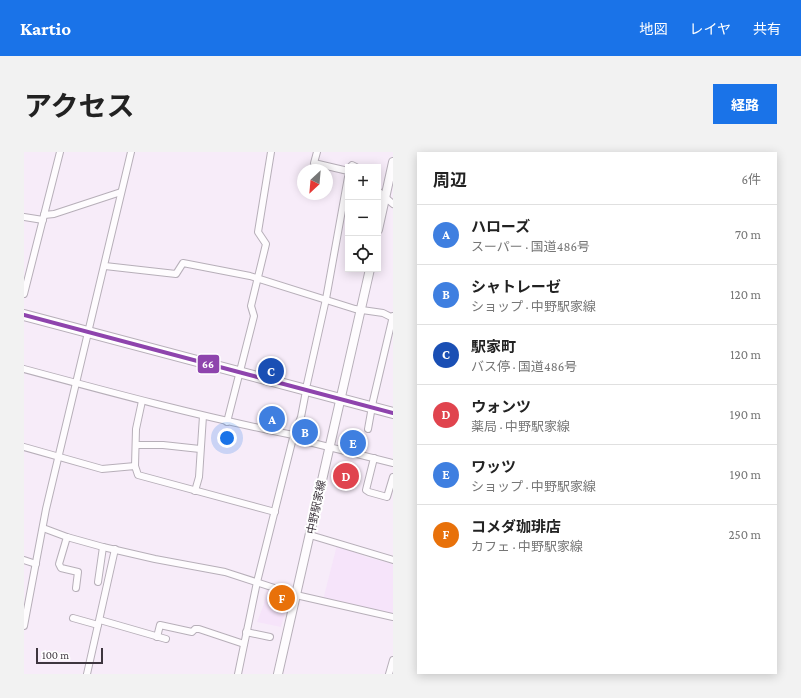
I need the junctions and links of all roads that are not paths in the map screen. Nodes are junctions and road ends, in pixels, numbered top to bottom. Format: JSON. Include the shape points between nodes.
{"nodes":[{"id":1,"x":60,"y":152,"type":"edge"},
{"id":2,"x":131,"y":152,"type":"edge"},
{"id":3,"x":271,"y":152,"type":"edge"},
{"id":4,"x":317,"y":152,"type":"edge"},
{"id":5,"x":393,"y":162,"type":"edge"},
{"id":6,"x":345,"y":170,"type":"edge"},
{"id":7,"x":121,"y":192,"type":"junction"},
{"id":8,"x":345,"y":194,"type":"edge"},
{"id":9,"x":381,"y":194,"type":"edge"},
{"id":10,"x":385,"y":198,"type":"junction"},
{"id":11,"x":393,"y":204,"type":"edge"},
{"id":12,"x":381,"y":216,"type":"edge"},
{"id":13,"x":24,"y":217,"type":"edge"},
{"id":14,"x":44,"y":218,"type":"junction"},
{"id":15,"x":105,"y":266,"type":"junction"},
{"id":16,"x":369,"y":272,"type":"edge"},
{"id":17,"x":259,"y":279,"type":"junction"},
{"id":18,"x":24,"y":294,"type":"edge"},
{"id":19,"x":326,"y":299,"type":"junction"},
{"id":20,"x":24,"y":309,"type":"edge"},
{"id":21,"x":361,"y":310,"type":"junction"},
{"id":22,"x":24,"y":315,"type":"edge"},
{"id":23,"x":393,"y":317,"type":"edge"},
{"id":24,"x":88,"y":329,"type":"junction"},
{"id":25,"x":24,"y":369,"type":"edge"},
{"id":26,"x":240,"y":369,"type":"junction"},
{"id":27,"x":76,"y":383,"type":"junction"},
{"id":28,"x":306,"y":387,"type":"junction"},
{"id":29,"x":340,"y":396,"type":"junction"},
{"id":30,"x":142,"y":401,"type":"junction"},
{"id":31,"x":372,"y":404,"type":"junction"},
{"id":32,"x":393,"y":407,"type":"edge"},
{"id":33,"x":393,"y":413,"type":"edge"},
{"id":34,"x":203,"y":416,"type":"junction"},
{"id":35,"x":227,"y":422,"type":"junction"},
{"id":36,"x":368,"y":429,"type":"dead end"},
{"id":37,"x":293,"y":438,"type":"junction"},
{"id":38,"x":136,"y":445,"type":"junction"},
{"id":39,"x":329,"y":446,"type":"junction"},
{"id":40,"x":24,"y":447,"type":"edge"},
{"id":41,"x":200,"y":449,"type":"junction"},
{"id":42,"x":59,"y":457,"type":"junction"},
{"id":43,"x":374,"y":458,"type":"junction"},
{"id":44,"x":393,"y":463,"type":"edge"},
{"id":45,"x":135,"y":466,"type":"junction"},
{"id":46,"x":393,"y":477,"type":"edge"},
{"id":47,"x":195,"y":491,"type":"junction"},
{"id":48,"x":275,"y":512,"type":"junction"},
{"id":49,"x":43,"y":528,"type":"junction"},
{"id":50,"x":310,"y":535,"type":"junction"},
{"id":51,"x":67,"y":537,"type":"junction"},
{"id":52,"x":103,"y":547,"type":"junction"},
{"id":53,"x":115,"y":549,"type":"junction"},
{"id":54,"x":24,"y":560,"type":"edge"},
{"id":55,"x":393,"y":560,"type":"edge"},
{"id":56,"x":36,"y":564,"type":"junction"},
{"id":57,"x":98,"y":582,"type":"dead end"},
{"id":58,"x":257,"y":582,"type":"junction"},
{"id":59,"x":76,"y":588,"type":"dead end"},
{"id":60,"x":296,"y":595,"type":"junction"},
{"id":61,"x":26,"y":600,"type":"edge"},
{"id":62,"x":393,"y":617,"type":"edge"},
{"id":63,"x":73,"y":618,"type":"dead end"},
{"id":64,"x":99,"y":622,"type":"junction"},
{"id":65,"x":24,"y":626,"type":"edge"},
{"id":66,"x":246,"y":632,"type":"junction"},
{"id":67,"x":157,"y":637,"type":"junction"},
{"id":68,"x":270,"y":637,"type":"dead end"},
{"id":69,"x":166,"y":639,"type":"dead end"},
{"id":70,"x":244,"y":644,"type":"junction"},
{"id":71,"x":393,"y":660,"type":"edge"},
{"id":72,"x":87,"y":674,"type":"edge"},
{"id":73,"x":238,"y":674,"type":"edge"},
{"id":74,"x":278,"y":674,"type":"edge"},
{"id":75,"x":389,"y":674,"type":"edge"}],
"edges":[{"from":1,"to":14,"type":"street"},
{"from":2,"to":7,"type":"street"},
{"from":3,"to":17,"type":"street","via":[[258,232],[266,244]]},
{"from":4,"to":6,"type":"street","via":[[314,163]]},
{"from":5,"to":10,"type":"main road"},
{"from":7,"to":14,"type":"street"},
{"from":7,"to":15,"type":"street"},
{"from":8,"to":19,"type":"street"},
{"from":9,"to":10,"type":"street"},
{"from":10,"to":11,"type":"street"},
{"from":10,"to":12,"type":"main road"},
{"from":13,"to":14,"type":"street"},
{"from":14,"to":18,"type":"street"},
{"from":15,"to":17,"type":"street","via":[[176,274],[183,263]]},
{"from":15,"to":24,"type":"street"},
{"from":16,"to":21,"type":"main road","name":"中野駅家線"},
{"from":17,"to":19,"type":"street"},
{"from":17,"to":26,"type":"street","via":[[251,306],[254,316]]},
{"from":19,"to":21,"type":"street"},
{"from":19,"to":28,"type":"street"},
{"from":20,"to":24,"type":"highway"},
{"from":21,"to":23,"type":"street"},
{"from":21,"to":29,"type":"main road","name":"中野駅家線"},
{"from":22,"to":24,"type":"highway"},
{"from":23,"to":31,"type":"street"},
{"from":24,"to":26,"type":"highway"},
{"from":24,"to":27,"type":"street"},
{"from":25,"to":27,"type":"street"},
{"from":26,"to":28,"type":"highway"},
{"from":26,"to":35,"type":"street"},
{"from":27,"to":30,"type":"street"},
{"from":27,"to":42,"type":"street"},
{"from":28,"to":29,"type":"highway"},
{"from":28,"to":37,"type":"street","via":[[301,417]]},
{"from":29,"to":31,"type":"highway"},
{"from":29,"to":39,"type":"main road","name":"中野駅家線"},
{"from":30,"to":34,"type":"street"},
{"from":30,"to":38,"type":"street","via":[[136,429]]},
{"from":31,"to":32,"type":"highway"},
{"from":31,"to":33,"type":"highway"},
{"from":31,"to":36,"type":"street"},
{"from":34,"to":35,"type":"street"},
{"from":34,"to":41,"type":"street"},
{"from":35,"to":37,"type":"street","via":[[293,435]]},
{"from":37,"to":39,"type":"street"},
{"from":37,"to":48,"type":"street"},
{"from":38,"to":41,"type":"street"},
{"from":38,"to":45,"type":"street"},
{"from":39,"to":43,"type":"street"},
{"from":39,"to":50,"type":"main road","name":"中野駅家線"},
{"from":40,"to":42,"type":"street"},
{"from":41,"to":47,"type":"street","via":[[199,477]]},
{"from":42,"to":45,"type":"street","via":[[102,469]]},
{"from":42,"to":49,"type":"street"},
{"from":43,"to":44,"type":"street"},
{"from":43,"to":46,"type":"street","via":[[366,490],[387,497]]},
{"from":45,"to":47,"type":"street","via":[[138,475]]},
{"from":47,"to":48,"type":"street"},
{"from":48,"to":58,"type":"street"},
{"from":49,"to":51,"type":"street"},
{"from":49,"to":56,"type":"street"},
{"from":50,"to":55,"type":"street"},
{"from":50,"to":60,"type":"main road","name":"中野駅家線"},
{"from":51,"to":52,"type":"street"},
{"from":51,"to":59,"type":"street","via":[[59,564],[61,568],[78,572]]},
{"from":52,"to":53,"type":"street"},
{"from":52,"to":57,"type":"street"},
{"from":53,"to":58,"type":"street","via":[[225,572]]},
{"from":53,"to":64,"type":"street"},
{"from":54,"to":56,"type":"street"},
{"from":56,"to":61,"type":"street"},
{"from":58,"to":60,"type":"street"},
{"from":58,"to":66,"type":"street"},
{"from":60,"to":62,"type":"street"},
{"from":60,"to":74,"type":"main road","name":"中野駅家線"},
{"from":61,"to":65,"type":"street"},
{"from":63,"to":64,"type":"street"},
{"from":64,"to":67,"type":"street"},
{"from":64,"to":72,"type":"street"},
{"from":66,"to":68,"type":"street"},
{"from":66,"to":70,"type":"street"},
{"from":67,"to":69,"type":"street"},
{"from":67,"to":70,"type":"street","via":[[160,625],[192,632],[199,629]]},
{"from":70,"to":73,"type":"street"},
{"from":71,"to":75,"type":"street"}]}
